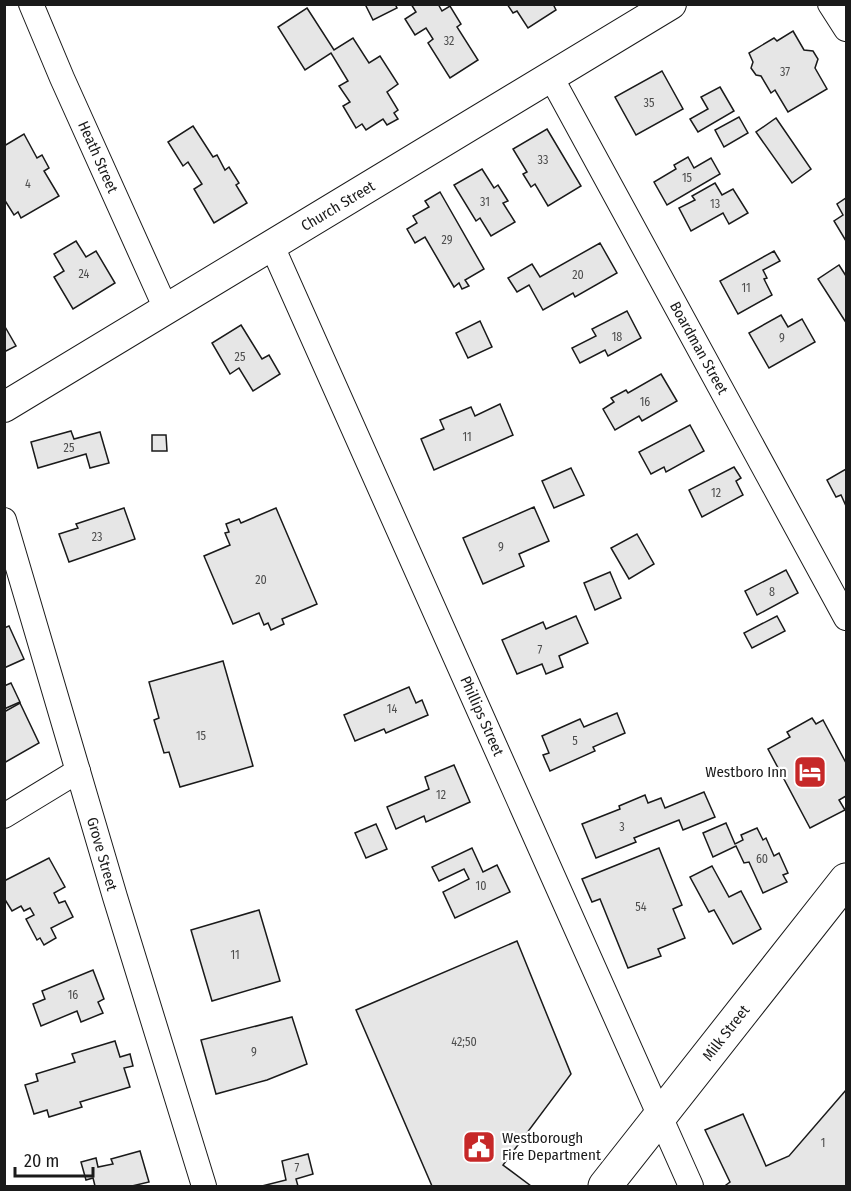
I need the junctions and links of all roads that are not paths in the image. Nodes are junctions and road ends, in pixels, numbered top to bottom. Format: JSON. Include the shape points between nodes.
{"nodes":[{"id":1,"x":31,"y":4,"type":"edge"},
{"id":2,"x":671,"y":4,"type":"edge"},
{"id":3,"x":830,"y":4,"type":"edge"},
{"id":4,"x":846,"y":29,"type":"edge"},
{"id":5,"x":551,"y":77,"type":"junction"},
{"id":6,"x":272,"y":246,"type":"junction"},
{"id":7,"x":166,"y":309,"type":"junction"},
{"id":8,"x":4,"y":407,"type":"edge"},
{"id":9,"x":4,"y":520,"type":"edge"},
{"id":10,"x":846,"y":618,"type":"edge"},
{"id":11,"x":78,"y":771,"type":"junction"},
{"id":12,"x":4,"y":816,"type":"edge"},
{"id":13,"x":846,"y":880,"type":"edge"},
{"id":14,"x":661,"y":1116,"type":"junction"},
{"id":15,"x":204,"y":1186,"type":"edge"},
{"id":16,"x":605,"y":1186,"type":"edge"},
{"id":17,"x":691,"y":1186,"type":"edge"}],
"edges":[{"from":1,"to":7,"type":"street","name":"Heath Street"},
{"from":2,"to":5,"type":"street","name":"Church Street"},
{"from":3,"to":4,"type":"street"},
{"from":5,"to":6,"type":"street","name":"Church Street"},
{"from":5,"to":10,"type":"street","name":"Boardman Street"},
{"from":6,"to":7,"type":"street","name":"Church Street"},
{"from":6,"to":14,"type":"street","name":"Phillips Street"},
{"from":7,"to":8,"type":"street","name":"Church Street"},
{"from":9,"to":11,"type":"street","name":"Grove Street"},
{"from":11,"to":12,"type":"street"},
{"from":11,"to":15,"type":"street","name":"Grove Street"},
{"from":13,"to":14,"type":"main road","name":"Milk Street"},
{"from":14,"to":16,"type":"main road","name":"Milk Street"},
{"from":14,"to":17,"type":"street","name":"Phillips Street"}]}
